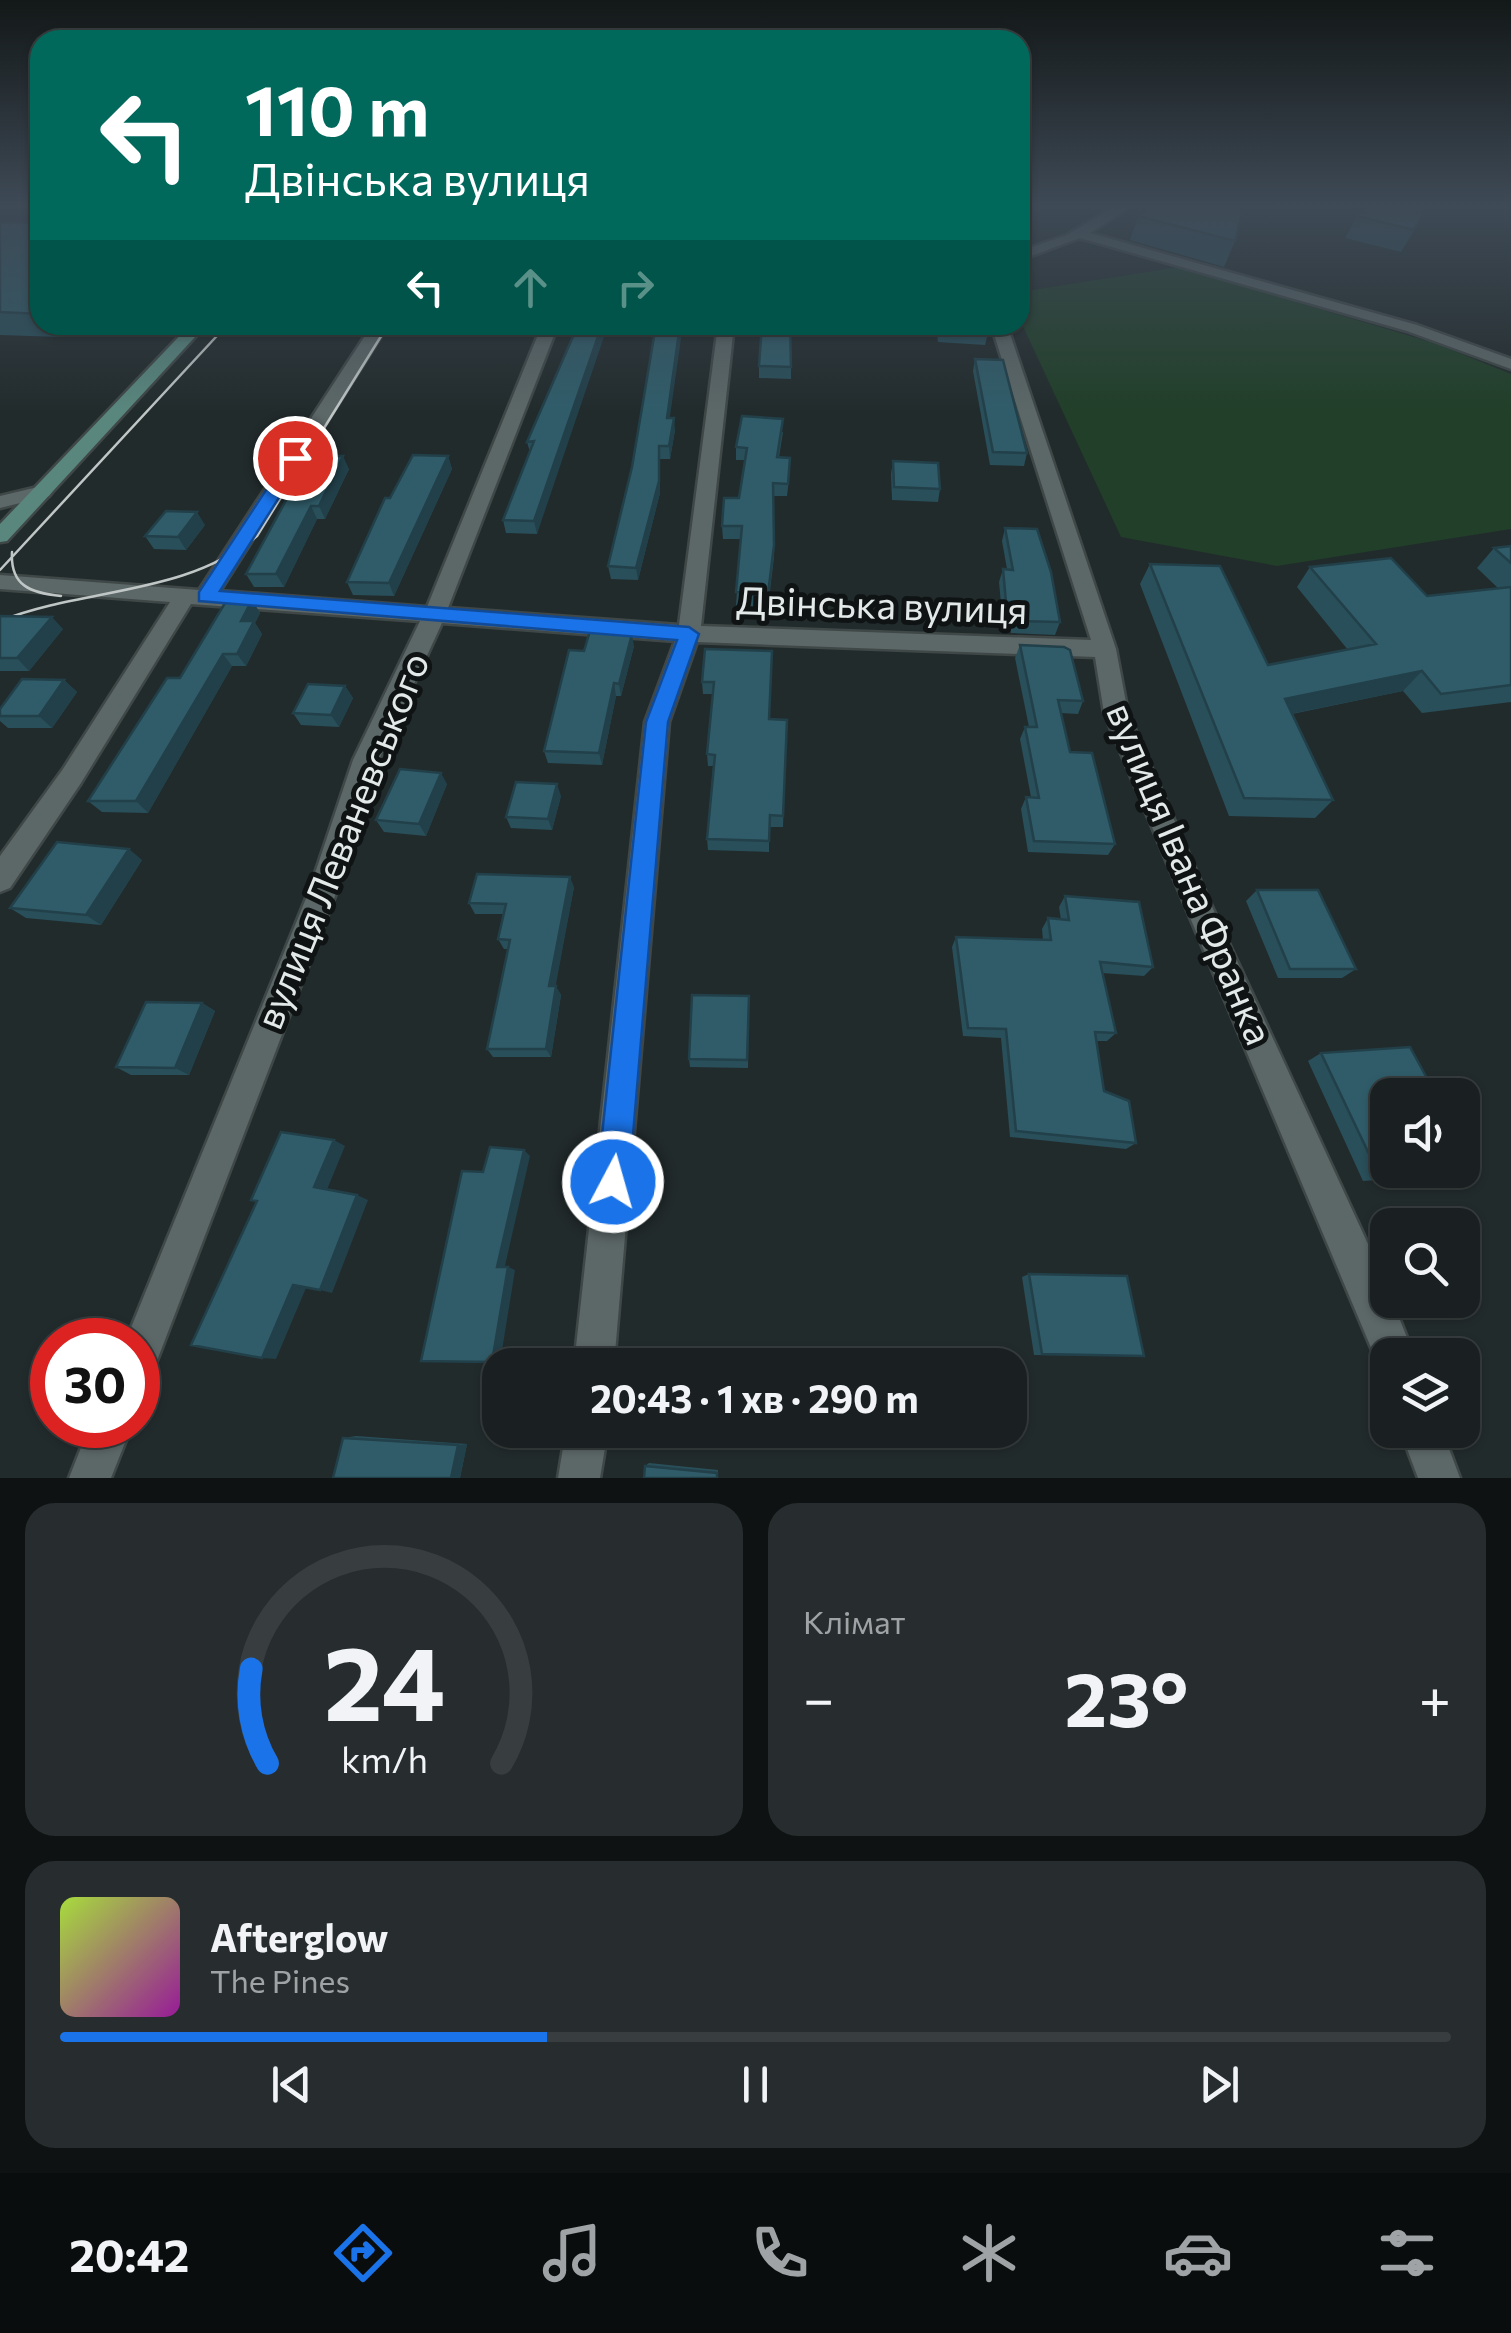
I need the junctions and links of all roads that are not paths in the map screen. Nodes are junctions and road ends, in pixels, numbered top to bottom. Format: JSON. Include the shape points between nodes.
{"nodes":[{"id":1,"x":1221,"y":274,"type":"edge"},
{"id":2,"x":189,"y":335,"type":"edge"},
{"id":3,"x":373,"y":335,"type":"edge"},
{"id":4,"x":546,"y":335,"type":"edge"},
{"id":5,"x":725,"y":335,"type":"edge"},
{"id":6,"x":1002,"y":335,"type":"edge"},
{"id":7,"x":1511,"y":364,"type":"edge"},
{"id":8,"x":42,"y":492,"type":"junction"},
{"id":9,"x":0,"y":502,"type":"edge"},
{"id":10,"x":0,"y":536,"type":"edge"},
{"id":11,"x":0,"y":582,"type":"edge"},
{"id":12,"x":195,"y":597,"type":"junction"},
{"id":13,"x":436,"y":612,"type":"junction"},
{"id":14,"x":689,"y":634,"type":"junction"},
{"id":15,"x":1105,"y":648,"type":"junction"},
{"id":16,"x":0,"y":880,"type":"edge"},
{"id":17,"x":154,"y":1318,"type":"edge"},
{"id":18,"x":1388,"y":1338,"type":"edge"},
{"id":19,"x":596,"y":1348,"type":"edge"},
{"id":20,"x":102,"y":1448,"type":"edge"},
{"id":21,"x":584,"y":1448,"type":"edge"},
{"id":22,"x":1428,"y":1448,"type":"edge"},
{"id":23,"x":90,"y":1478,"type":"edge"},
{"id":24,"x":579,"y":1478,"type":"edge"},
{"id":25,"x":1439,"y":1478,"type":"edge"}],
"edges":[{"from":1,"to":7,"type":"street","via":[[1412,328]]},
{"from":2,"to":8,"type":"main road"},
{"from":3,"to":12,"type":"street"},
{"from":4,"to":13,"type":"street","name":"вулиця Леваневського"},
{"from":5,"to":14,"type":"street"},
{"from":6,"to":15,"type":"street","name":"вулиця Івана Франка"},
{"from":8,"to":9,"type":"street"},
{"from":8,"to":10,"type":"main road"},
{"from":11,"to":12,"type":"street","name":"Двінська вулиця"},
{"from":12,"to":13,"type":"street","name":"Двінська вулиця"},
{"from":12,"to":16,"type":"street"},
{"from":13,"to":14,"type":"street","name":"Двінська вулиця"},
{"from":13,"to":17,"type":"street","name":"вулиця Леваневського","via":[[366,760],[323,892]]},
{"from":14,"to":15,"type":"street","name":"Двінська вулиця"},
{"from":14,"to":19,"type":"street","via":[[657,722]]},
{"from":15,"to":18,"type":"street","name":"вулиця Івана Франка","via":[[1116,713]]},
{"from":20,"to":23,"type":"street"},
{"from":21,"to":24,"type":"street"},
{"from":22,"to":25,"type":"street"}]}
